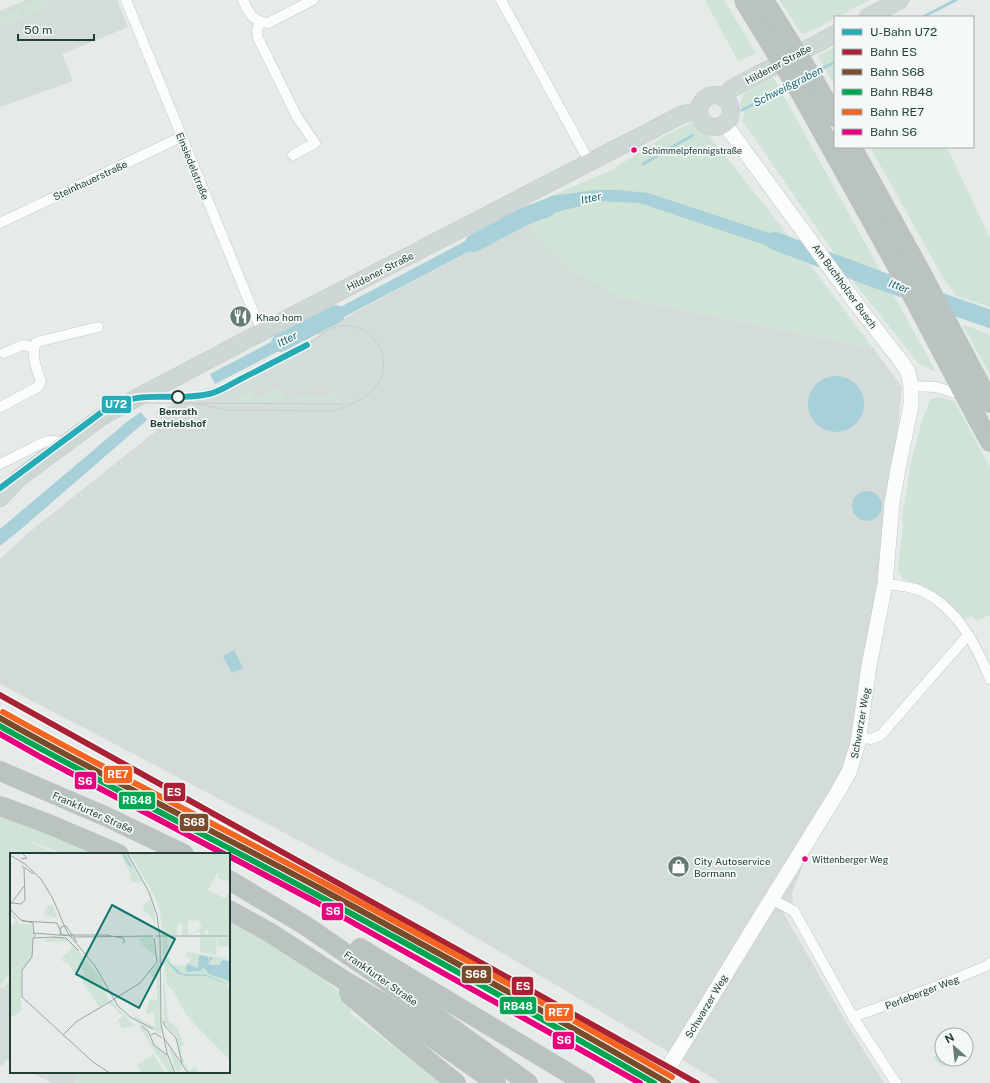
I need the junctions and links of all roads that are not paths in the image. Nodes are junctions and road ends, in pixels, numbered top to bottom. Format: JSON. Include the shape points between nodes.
{"nodes":[{"id":1,"x":126,"y":0,"type":"edge"},
{"id":2,"x":243,"y":0,"type":"edge"},
{"id":3,"x":313,"y":0,"type":"edge"},
{"id":4,"x":501,"y":0,"type":"edge"},
{"id":5,"x":743,"y":0,"type":"edge"},
{"id":6,"x":764,"y":0,"type":"edge"},
{"id":7,"x":900,"y":0,"type":"edge"},
{"id":8,"x":870,"y":16,"type":"edge"},
{"id":9,"x":260,"y":22,"type":"junction"},
{"id":10,"x":834,"y":35,"type":"edge"},
{"id":11,"x":808,"y":87,"type":"junction"},
{"id":12,"x":723,"y":98,"type":"junction"},
{"id":13,"x":699,"y":112,"type":"junction"},
{"id":14,"x":834,"y":116,"type":"edge"},
{"id":15,"x":724,"y":123,"type":"junction"},
{"id":16,"x":181,"y":137,"type":"junction"},
{"id":17,"x":834,"y":140,"type":"edge"},
{"id":18,"x":838,"y":148,"type":"edge"},
{"id":19,"x":853,"y":148,"type":"edge"},
{"id":20,"x":293,"y":155,"type":"dead end"},
{"id":21,"x":590,"y":163,"type":"junction"},
{"id":22,"x":0,"y":223,"type":"edge"},
{"id":23,"x":98,"y":327,"type":"dead end"},
{"id":24,"x":263,"y":331,"type":"junction"},
{"id":25,"x":34,"y":347,"type":"junction"},
{"id":26,"x":4,"y":353,"type":"dead end"},
{"id":27,"x":911,"y":386,"type":"junction"},
{"id":28,"x":990,"y":404,"type":"edge"},
{"id":29,"x":0,"y":407,"type":"edge"},
{"id":30,"x":67,"y":442,"type":"junction"},
{"id":31,"x":990,"y":442,"type":"edge"},
{"id":32,"x":0,"y":464,"type":"edge"},
{"id":33,"x":19,"y":478,"type":"junction"},
{"id":34,"x":0,"y":485,"type":"edge"},
{"id":35,"x":0,"y":498,"type":"edge"},
{"id":36,"x":885,"y":584,"type":"junction"},
{"id":37,"x":968,"y":635,"type":"junction"},
{"id":38,"x":990,"y":679,"type":"edge"},
{"id":39,"x":859,"y":737,"type":"junction"},
{"id":40,"x":0,"y":771,"type":"edge"},
{"id":41,"x":0,"y":806,"type":"edge"},
{"id":42,"x":117,"y":853,"type":"edge"},
{"id":43,"x":182,"y":853,"type":"edge"},
{"id":44,"x":230,"y":881,"type":"edge"},
{"id":45,"x":771,"y":898,"type":"junction"},
{"id":46,"x":230,"y":911,"type":"edge"},
{"id":47,"x":306,"y":926,"type":"junction"},
{"id":48,"x":990,"y":963,"type":"edge"},
{"id":49,"x":345,"y":981,"type":"junction"},
{"id":50,"x":853,"y":1018,"type":"junction"},
{"id":51,"x":456,"y":1083,"type":"edge"},
{"id":52,"x":496,"y":1083,"type":"edge"},
{"id":53,"x":528,"y":1083,"type":"edge"},
{"id":54,"x":585,"y":1083,"type":"edge"},
{"id":55,"x":659,"y":1083,"type":"edge"},
{"id":56,"x":896,"y":1083,"type":"edge"}],
"edges":[{"from":1,"to":16,"type":"street","name":"Einsiedelstraße"},
{"from":2,"to":9,"type":"street","via":[[248,12]]},
{"from":3,"to":9,"type":"street","via":[[268,23]]},
{"from":4,"to":21,"type":"street"},
{"from":5,"to":11,"type":"highway","bridge":true},
{"from":6,"to":11,"type":"highway","bridge":true},
{"from":7,"to":8,"type":"main road"},
{"from":9,"to":20,"type":"street","via":[[258,38],[297,117],[315,143]]},
{"from":10,"to":12,"type":"main road","name":"Hildener Straße","via":[[731,89]]},
{"from":11,"to":14,"type":"highway"},
{"from":11,"to":17,"type":"highway","bridge":true},
{"from":12,"to":13,"type":"main road","via":[[713,95],[704,99]]},
{"from":12,"to":15,"type":"main road","via":[[730,108],[729,117]]},
{"from":13,"to":15,"type":"main road","via":[[706,124],[715,126]]},
{"from":13,"to":21,"type":"main road","name":"Hildener Straße","via":[[682,114]]},
{"from":15,"to":27,"type":"main road","name":"Am Buchholzer Busch","via":[[858,306],[901,360],[908,372]]},
{"from":16,"to":22,"type":"street","name":"Steinhauerstraße"},
{"from":16,"to":24,"type":"street","name":"Einsiedelstraße","via":[[254,316]]},
{"from":18,"to":31,"type":"highway","bridge":true,"via":[[894,261]]},
{"from":19,"to":28,"type":"highway"},
{"from":21,"to":24,"type":"main road","name":"Hildener Straße"},
{"from":23,"to":25,"type":"street","via":[[41,341]]},
{"from":24,"to":30,"type":"main road","name":"Hildener Straße","via":[[112,410]]},
{"from":25,"to":26,"type":"street","via":[[23,345]]},
{"from":25,"to":29,"type":"street","via":[[33,354],[41,381],[38,387]]},
{"from":27,"to":28,"type":"street","via":[[936,387]]},
{"from":27,"to":36,"type":"main road","name":"Schwarzer Weg","via":[[911,405],[892,503]]},
{"from":30,"to":32,"type":"street","via":[[48,441]]},
{"from":30,"to":33,"type":"main road","name":"Hildener Straße"},
{"from":33,"to":34,"type":"main road","name":"Hildener Straße"},
{"from":33,"to":35,"type":"main road","name":"Hildener Straße"},
{"from":36,"to":37,"type":"street","via":[[921,591],[943,605]]},
{"from":36,"to":39,"type":"main road","name":"Schwarzer Weg"},
{"from":37,"to":38,"type":"street"},
{"from":37,"to":39,"type":"street","via":[[881,735],[871,738]]},
{"from":39,"to":45,"type":"main road","name":"Schwarzer Weg","via":[[849,772]]},
{"from":40,"to":43,"type":"highway","name":"Frankfurter Straße","via":[[107,817]]},
{"from":41,"to":42,"type":"highway"},
{"from":44,"to":47,"type":"highway","name":"Frankfurter Straße"},
{"from":45,"to":50,"type":"street","via":[[794,911]]},
{"from":45,"to":55,"type":"main road","name":"Schwarzer Weg"},
{"from":46,"to":49,"type":"highway","name":"Frankfurter Straße","via":[[269,932]]},
{"from":47,"to":53,"type":"highway","name":"Frankfurter Straße"},
{"from":47,"to":54,"type":"highway","via":[[328,929]]},
{"from":48,"to":50,"type":"street","name":"Perleberger Weg","via":[[956,979]]},
{"from":49,"to":51,"type":"highway","via":[[350,995]]},
{"from":49,"to":52,"type":"highway","name":"Frankfurter Straße","via":[[383,1003]]},
{"from":50,"to":56,"type":"street"}]}
